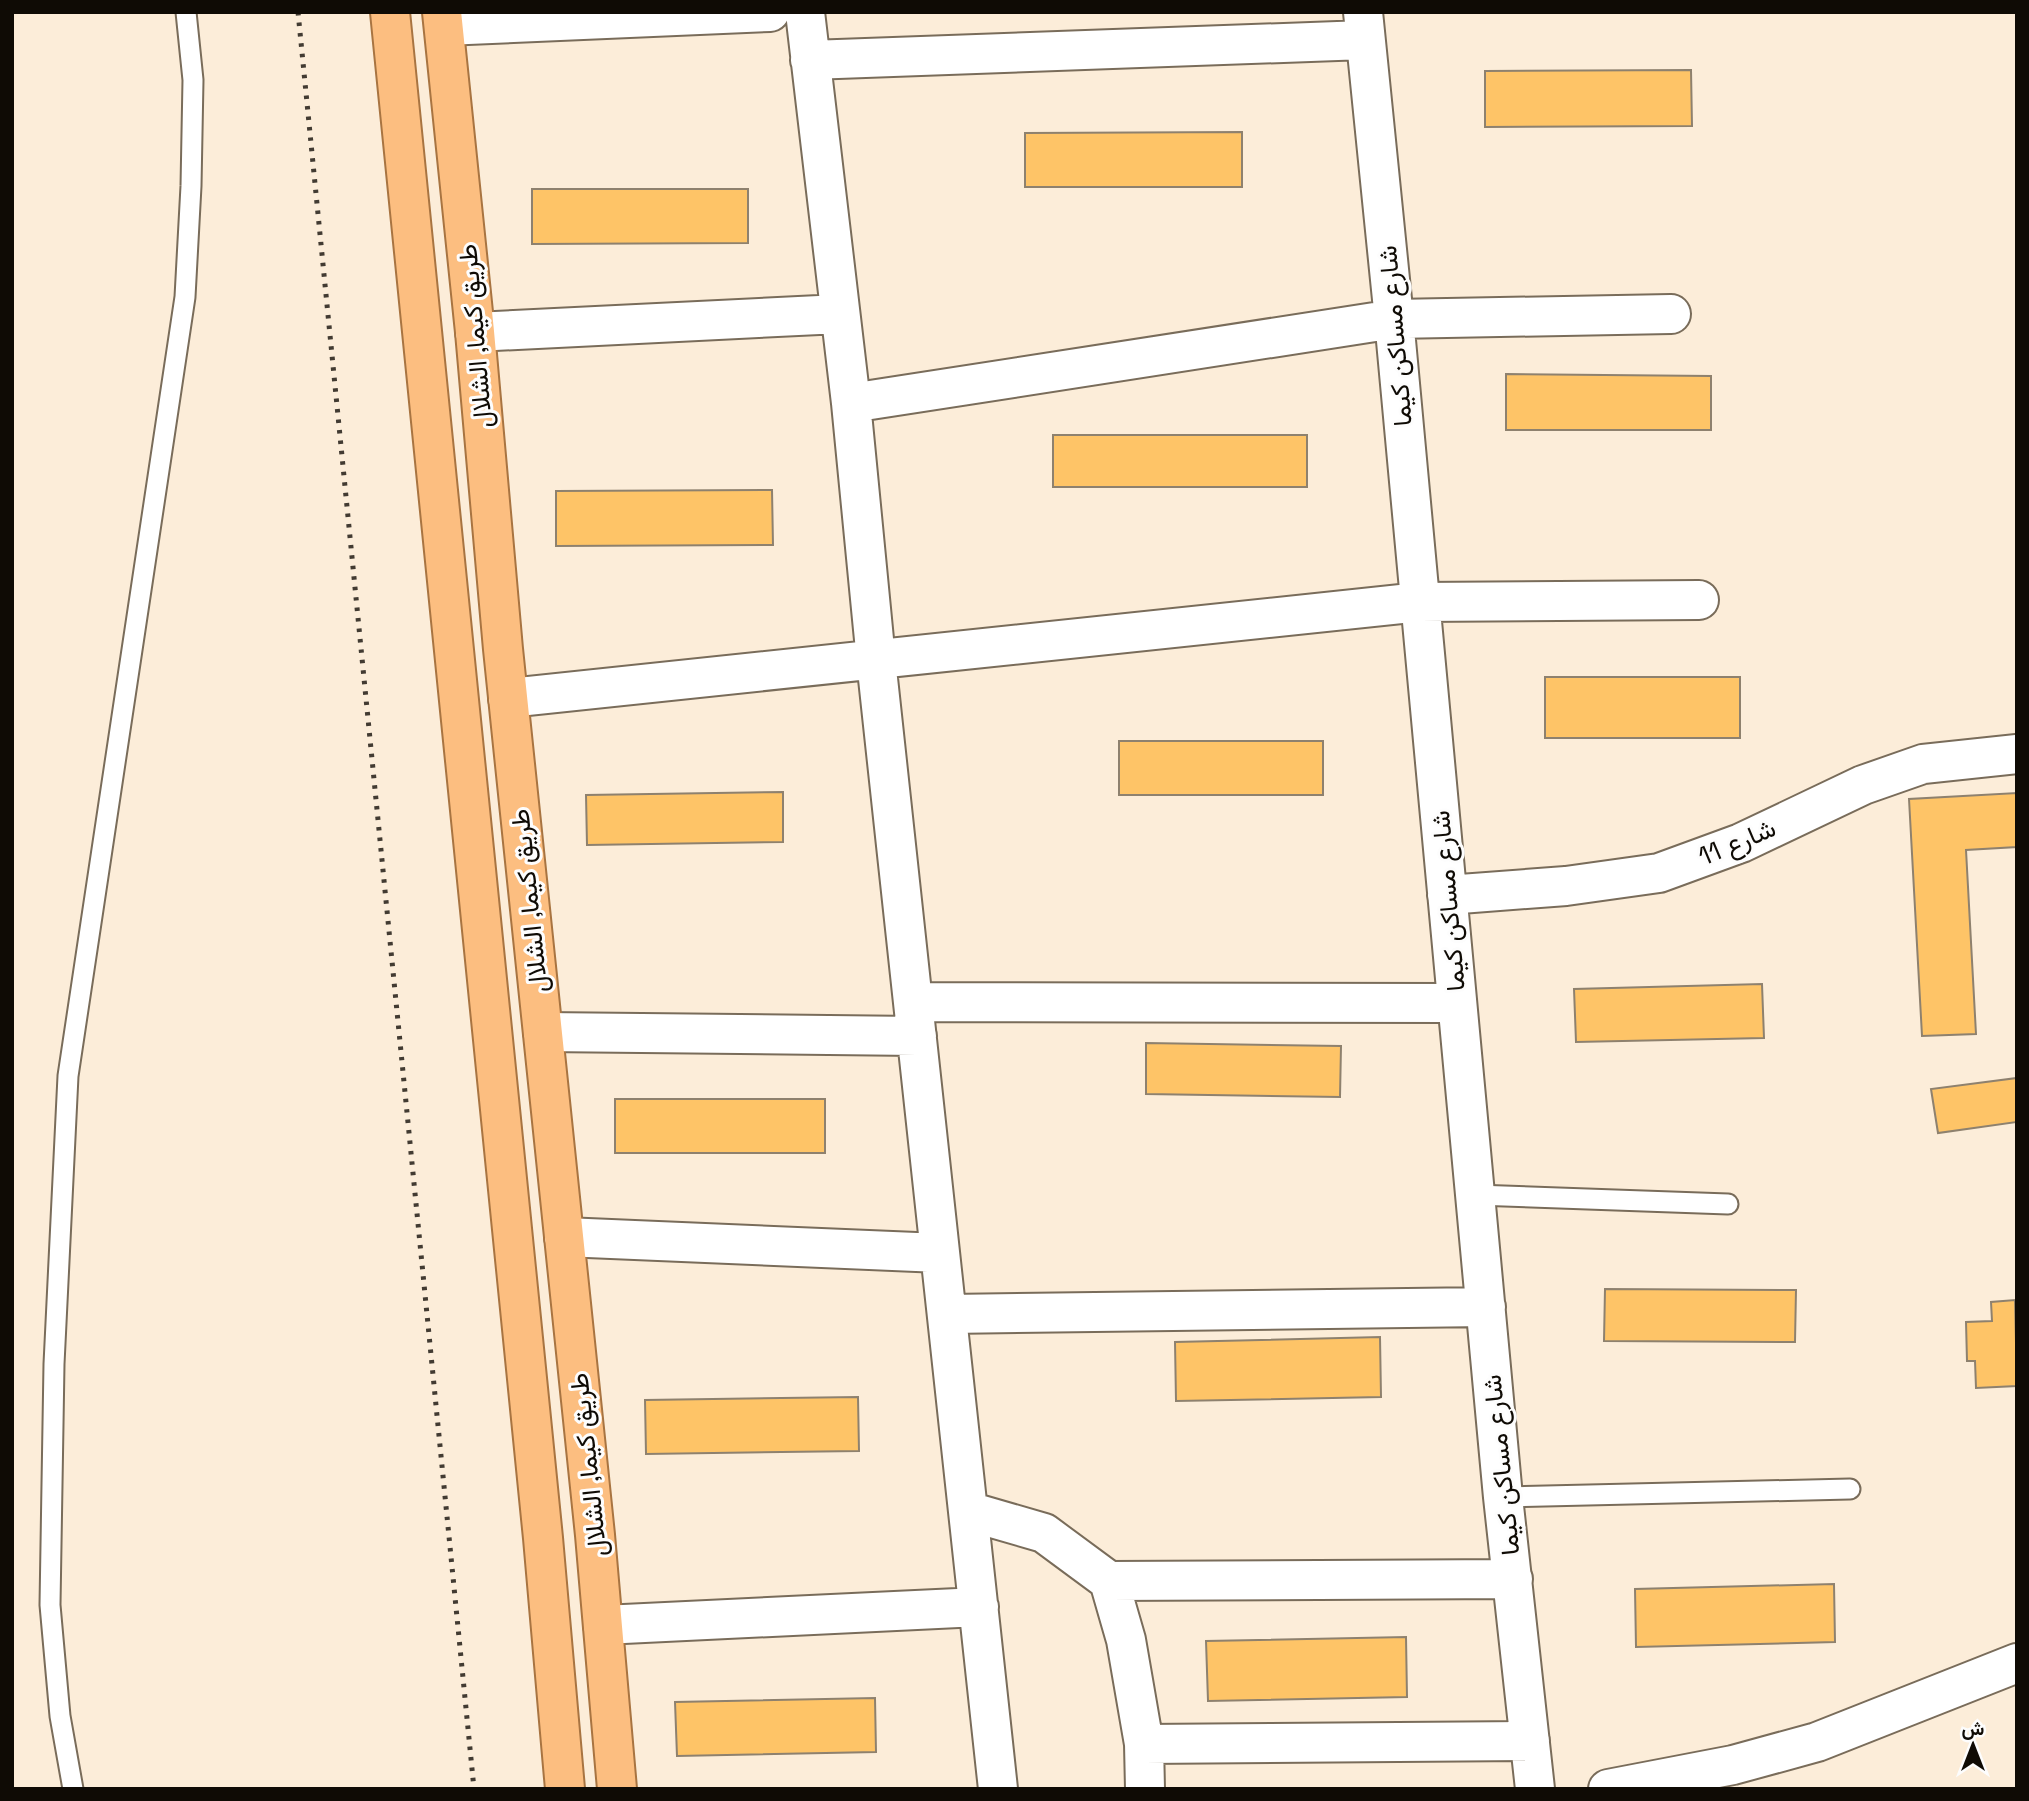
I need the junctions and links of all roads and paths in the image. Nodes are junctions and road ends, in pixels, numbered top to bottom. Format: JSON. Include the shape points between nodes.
{"nodes":[{"id":1,"x":186,"y":12,"type":"edge"},
{"id":2,"x":390,"y":12,"type":"edge"},
{"id":3,"x":770,"y":12,"type":"edge"},
{"id":4,"x":805,"y":12,"type":"edge"},
{"id":5,"x":443,"y":19,"type":"edge"},
{"id":6,"x":1364,"y":26,"type":"edge"},
{"id":7,"x":810,"y":60,"type":"junction"},
{"id":8,"x":840,"y":314,"type":"junction"},
{"id":9,"x":1671,"y":314,"type":"dead end"},
{"id":10,"x":1394,"y":319,"type":"junction"},
{"id":11,"x":475,"y":331,"type":"junction"},
{"id":12,"x":851,"y":403,"type":"junction"},
{"id":13,"x":1699,"y":600,"type":"dead end"},
{"id":14,"x":1420,"y":602,"type":"junction"},
{"id":15,"x":503,"y":649,"type":"junction"},
{"id":16,"x":454,"y":658,"type":"junction"},
{"id":17,"x":876,"y":660,"type":"junction"},
{"id":18,"x":509,"y":698,"type":"junction"},
{"id":19,"x":2017,"y":754,"type":"edge"},
{"id":20,"x":1447,"y":895,"type":"junction"},
{"id":21,"x":1457,"y":1003,"type":"junction"},
{"id":22,"x":915,"y":1019,"type":"junction"},
{"id":23,"x":543,"y":1032,"type":"junction"},
{"id":24,"x":1475,"y":1195,"type":"junction"},
{"id":25,"x":1728,"y":1203,"type":"dead end"},
{"id":26,"x":564,"y":1237,"type":"junction"},
{"id":27,"x":940,"y":1253,"type":"junction"},
{"id":28,"x":1486,"y":1307,"type":"junction"},
{"id":29,"x":948,"y":1314,"type":"junction"},
{"id":30,"x":1850,"y":1489,"type":"dead end"},
{"id":31,"x":1503,"y":1497,"type":"junction"},
{"id":32,"x":968,"y":1511,"type":"junction"},
{"id":33,"x":1513,"y":1579,"type":"junction"},
{"id":34,"x":1109,"y":1581,"type":"junction"},
{"id":35,"x":979,"y":1607,"type":"junction"},
{"id":36,"x":603,"y":1625,"type":"junction"},
{"id":37,"x":2017,"y":1663,"type":"edge"},
{"id":38,"x":1530,"y":1741,"type":"junction"},
{"id":39,"x":1144,"y":1744,"type":"junction"},
{"id":40,"x":73,"y":1789,"type":"edge"},
{"id":41,"x":565,"y":1789,"type":"edge"},
{"id":42,"x":617,"y":1789,"type":"edge"},
{"id":43,"x":998,"y":1789,"type":"edge"},
{"id":44,"x":1146,"y":1789,"type":"edge"},
{"id":45,"x":1535,"y":1789,"type":"edge"},
{"id":46,"x":1608,"y":1789,"type":"edge"}],
"edges":[{"from":1,"to":40,"type":"lane","via":[[193,80],[185,297],[68,1076],[54,1364],[50,1605],[60,1716]]},
{"from":2,"to":16,"type":"highway","name":"طريق كيما, الشلال"},
{"from":3,"to":5,"type":"street"},
{"from":4,"to":7,"type":"street"},
{"from":5,"to":11,"type":"highway","name":"طريق كيما, الشلال"},
{"from":6,"to":7,"type":"street"},
{"from":6,"to":10,"type":"street","name":"شارع مساكن كيما"},
{"from":7,"to":8,"type":"street"},
{"from":8,"to":11,"type":"street"},
{"from":8,"to":12,"type":"street"},
{"from":9,"to":10,"type":"street"},
{"from":10,"to":12,"type":"street"},
{"from":10,"to":14,"type":"street","name":"شارع مساكن كيما"},
{"from":11,"to":15,"type":"highway","name":"طريق كيما, الشلال"},
{"from":12,"to":17,"type":"street"},
{"from":13,"to":14,"type":"street"},
{"from":14,"to":17,"type":"street"},
{"from":14,"to":20,"type":"street","name":"شارع مساكن كيما"},
{"from":15,"to":16,"type":"highway"},
{"from":15,"to":18,"type":"highway","name":"طريق كيما, الشلال"},
{"from":16,"to":41,"type":"highway","name":"طريق كيما, الشلال"},
{"from":17,"to":18,"type":"street"},
{"from":17,"to":22,"type":"street"},
{"from":18,"to":23,"type":"highway","name":"طريق كيما, الشلال"},
{"from":19,"to":20,"type":"street","name":"شارع 11","via":[[1923,764],[1863,785],[1741,843],[1659,873],[1566,887]]},
{"from":20,"to":21,"type":"street","name":"شارع مساكن كيما"},
{"from":21,"to":22,"type":"street"},
{"from":21,"to":24,"type":"street","name":"شارع مساكن كيما"},
{"from":22,"to":23,"type":"street"},
{"from":22,"to":27,"type":"street"},
{"from":23,"to":26,"type":"highway","name":"طريق كيما, الشلال"},
{"from":24,"to":25,"type":"lane"},
{"from":24,"to":28,"type":"street","name":"شارع مساكن كيما"},
{"from":26,"to":27,"type":"street"},
{"from":26,"to":36,"type":"highway","name":"طريق كيما, الشلال"},
{"from":27,"to":29,"type":"street"},
{"from":28,"to":29,"type":"street"},
{"from":28,"to":31,"type":"street","name":"شارع مساكن كيما"},
{"from":29,"to":32,"type":"street"},
{"from":30,"to":31,"type":"lane"},
{"from":31,"to":33,"type":"street","name":"شارع مساكن كيما"},
{"from":32,"to":34,"type":"street","via":[[1044,1534]]},
{"from":32,"to":35,"type":"street"},
{"from":33,"to":34,"type":"street"},
{"from":33,"to":38,"type":"street","name":"شارع مساكن كيما"},
{"from":34,"to":39,"type":"street","via":[[1126,1640]]},
{"from":35,"to":36,"type":"street"},
{"from":35,"to":43,"type":"street"},
{"from":36,"to":42,"type":"highway","name":"طريق كيما, الشلال"},
{"from":37,"to":46,"type":"street","via":[[1816,1742],[1733,1765]]},
{"from":38,"to":39,"type":"street"},
{"from":38,"to":45,"type":"street","name":"شارع مساكن كيما"},
{"from":39,"to":44,"type":"street"}]}
